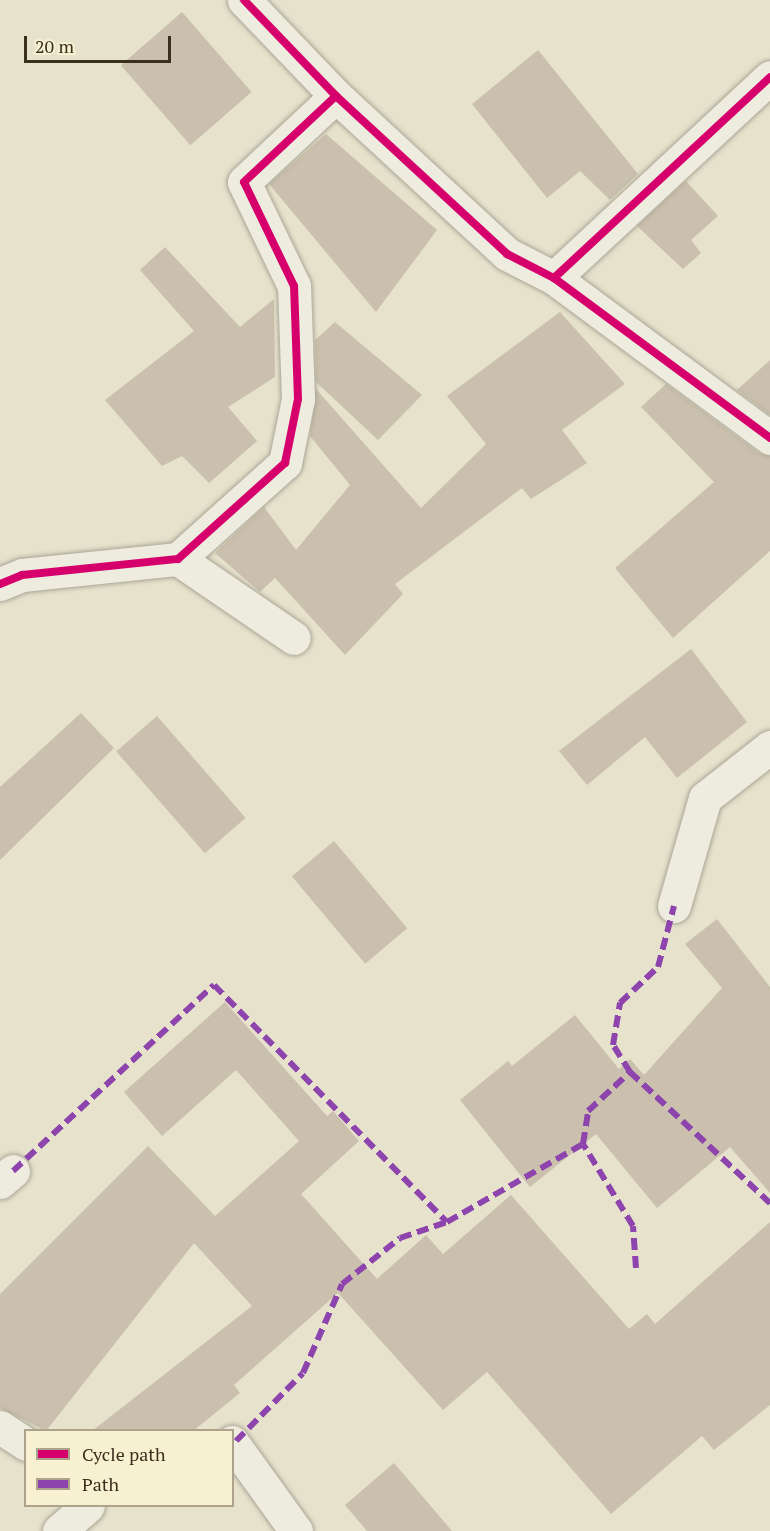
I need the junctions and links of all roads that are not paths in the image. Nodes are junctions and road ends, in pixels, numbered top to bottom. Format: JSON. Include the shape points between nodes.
{"nodes":[{"id":1,"x":244,"y":0,"type":"edge"},
{"id":2,"x":770,"y":77,"type":"edge"},
{"id":3,"x":336,"y":96,"type":"junction"},
{"id":4,"x":554,"y":278,"type":"junction"},
{"id":5,"x":770,"y":438,"type":"edge"},
{"id":6,"x":178,"y":559,"type":"junction"},
{"id":7,"x":0,"y":584,"type":"edge"},
{"id":8,"x":294,"y":638,"type":"dead end"},
{"id":9,"x":770,"y":747,"type":"edge"},
{"id":10,"x":674,"y":906,"type":"dead end"},
{"id":11,"x":0,"y":1427,"type":"edge"},
{"id":12,"x":24,"y":1443,"type":"edge"},
{"id":13,"x":234,"y":1445,"type":"edge"},
{"id":14,"x":87,"y":1507,"type":"edge"},
{"id":15,"x":59,"y":1531,"type":"edge"},
{"id":16,"x":296,"y":1531,"type":"edge"}],
"edges":[{"from":1,"to":3,"type":"street"},
{"from":2,"to":4,"type":"street"},
{"from":3,"to":4,"type":"street","via":[[507,255]]},
{"from":3,"to":6,"type":"street","via":[[244,182],[294,286],[298,399],[285,463]]},
{"from":4,"to":5,"type":"street"},
{"from":6,"to":7,"type":"street","via":[[22,575]]},
{"from":6,"to":8,"type":"street"},
{"from":9,"to":10,"type":"street","via":[[705,798]]},
{"from":11,"to":12,"type":"street"},
{"from":13,"to":16,"type":"street"},
{"from":14,"to":15,"type":"street"}]}
